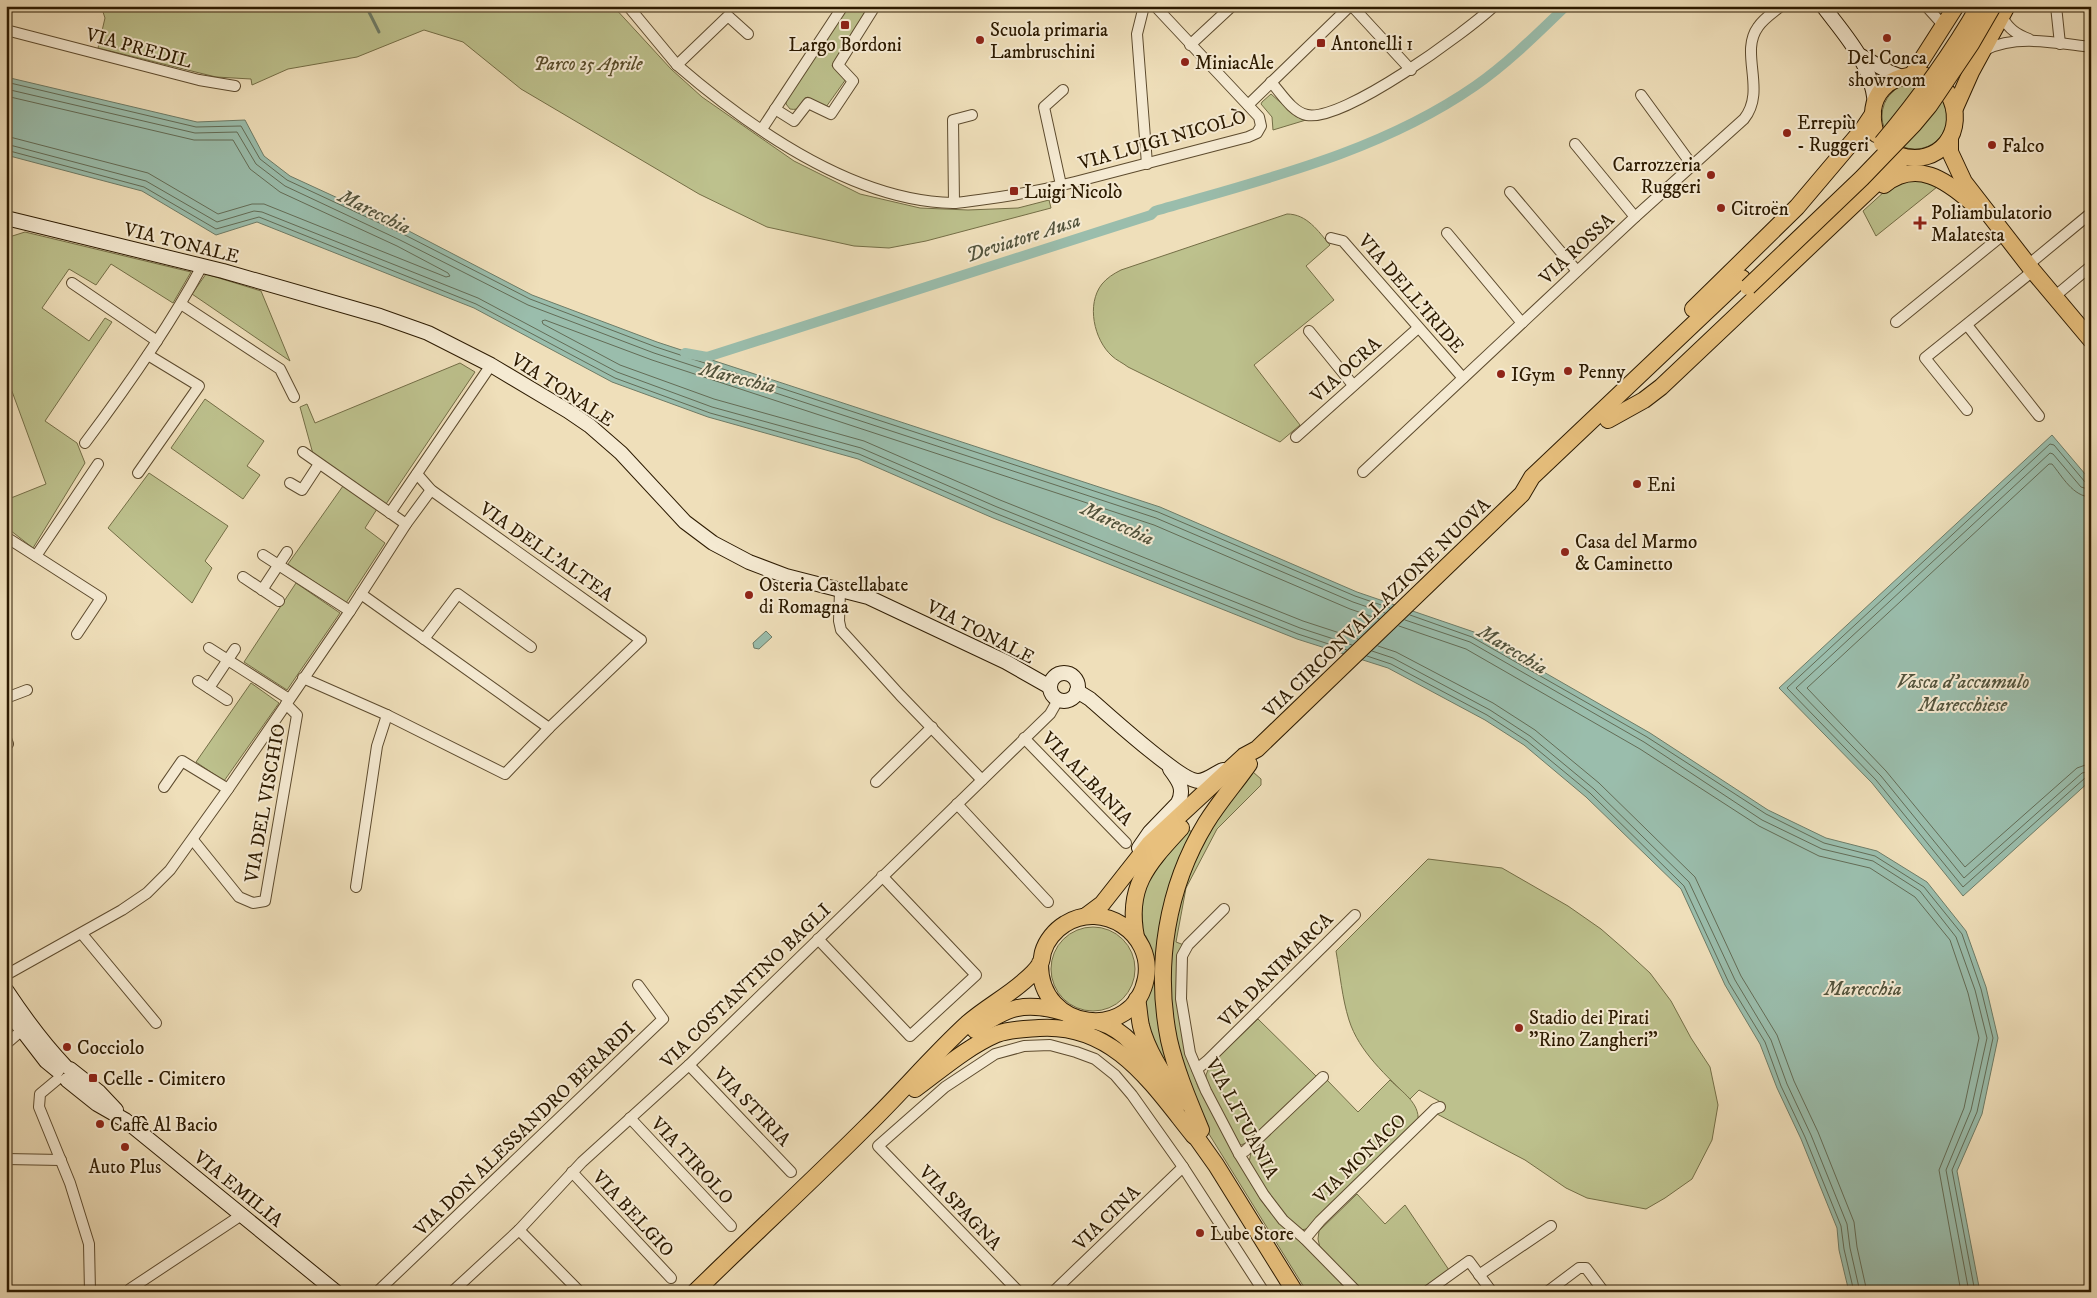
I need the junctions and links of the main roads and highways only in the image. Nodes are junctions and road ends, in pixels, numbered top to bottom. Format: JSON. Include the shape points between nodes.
{"nodes":[{"id":1,"x":1956,"y":6,"type":"edge"},
{"id":2,"x":1979,"y":6,"type":"edge"},
{"id":3,"x":2001,"y":10,"type":"edge"},
{"id":4,"x":1874,"y":108,"type":"junction"},
{"id":5,"x":1876,"y":134,"type":"dead end"},
{"id":6,"x":1950,"y":138,"type":"junction"},
{"id":7,"x":1927,"y":156,"type":"junction"},
{"id":8,"x":1964,"y":182,"type":"junction"},
{"id":9,"x":2000,"y":228,"type":"junction"},
{"id":10,"x":1809,"y":246,"type":"junction"},
{"id":11,"x":1745,"y":283,"type":"junction"},
{"id":12,"x":2091,"y":340,"type":"edge"},
{"id":13,"x":1605,"y":415,"type":"junction"},
{"id":14,"x":1257,"y":749,"type":"junction"},
{"id":15,"x":1249,"y":764,"type":"junction"},
{"id":16,"x":1086,"y":916,"type":"junction"},
{"id":17,"x":1136,"y":937,"type":"junction"},
{"id":18,"x":1040,"y":963,"type":"junction"},
{"id":19,"x":1137,"y":999,"type":"junction"},
{"id":20,"x":1063,"y":1012,"type":"junction"},
{"id":21,"x":1099,"y":1022,"type":"junction"},
{"id":22,"x":913,"y":1090,"type":"junction"},
{"id":23,"x":867,"y":1126,"type":"junction"},
{"id":24,"x":1197,"y":1133,"type":"junction"},
{"id":25,"x":695,"y":1292,"type":"edge"},
{"id":26,"x":1295,"y":1292,"type":"edge"}],
"edges":[{"from":1,"to":4,"type":"main road","via":[[1913,76],[1886,86]]},
{"from":2,"to":11,"type":"main road","name":"VIA CIRCONVALLAZIONE NUOVA","bridge":true,"via":[[1920,98],[1880,145]]},
{"from":3,"to":6,"type":"main road","via":[[1985,50],[1952,100],[1955,124]]},
{"from":3,"to":11,"type":"main road","name":"VIA CIRCONVALLAZIONE NUOVA","bridge":true,"via":[[1971,44],[1914,124],[1862,178]]},
{"from":4,"to":5,"type":"main road"},
{"from":4,"to":13,"type":"main road","via":[[1863,129],[1797,207],[1623,375],[1609,393]]},
{"from":6,"to":7,"type":"main road"},
{"from":6,"to":8,"type":"main road","via":[[1950,152]]},
{"from":7,"to":8,"type":"main road"},
{"from":7,"to":10,"type":"main road","via":[[1901,156]]},
{"from":8,"to":9,"type":"main road"},
{"from":9,"to":10,"type":"main road","via":[[1944,182],[1924,173],[1910,172],[1890,180]]},
{"from":9,"to":12,"type":"main road"},
{"from":10,"to":13,"type":"main road","via":[[1661,387],[1644,400]]},
{"from":11,"to":13,"type":"main road","name":"VIA CIRCONVALLAZIONE NUOVA"},
{"from":13,"to":14,"type":"main road","name":"VIA CIRCONVALLAZIONE NUOVA","via":[[1532,478],[1522,494]]},
{"from":14,"to":15,"type":"main road","name":"VIA CIRCONVALLAZIONE NUOVA"},
{"from":14,"to":16,"type":"main road","name":"VIA CIRCONVALLAZIONE NUOVA","via":[[1244,756],[1150,843],[1102,904]]},
{"from":15,"to":17,"type":"main road","name":"VIA CIRCONVALLAZIONE NUOVA","via":[[1216,791],[1148,866],[1133,900]]},
{"from":15,"to":24,"type":"main road","via":[[1190,853],[1166,934],[1163,980],[1166,1020]]},
{"from":16,"to":17,"type":"main road","via":[[1105,917],[1118,922]]},
{"from":16,"to":18,"type":"main road","via":[[1056,930]]},
{"from":17,"to":19,"type":"main road","via":[[1146,966],[1143,988]]},
{"from":18,"to":20,"type":"main road","via":[[1046,993]]},
{"from":18,"to":23,"type":"main road","via":[[1017,988],[968,1024]]},
{"from":19,"to":21,"type":"main road","via":[[1120,1015]]},
{"from":19,"to":24,"type":"main road","via":[[1145,1040]]},
{"from":20,"to":21,"type":"main road","via":[[1073,1018]]},
{"from":20,"to":22,"type":"main road","via":[[1042,1006],[1024,1006],[1001,1013],[975,1030]]},
{"from":21,"to":24,"type":"main road","via":[[1124,1034],[1139,1050]]},
{"from":22,"to":23,"type":"main road"},
{"from":22,"to":24,"type":"main road","via":[[999,1033],[1048,1027],[1074,1030],[1104,1041],[1118,1051],[1139,1069]]},
{"from":23,"to":25,"type":"main road"},
{"from":24,"to":26,"type":"main road"}]}
